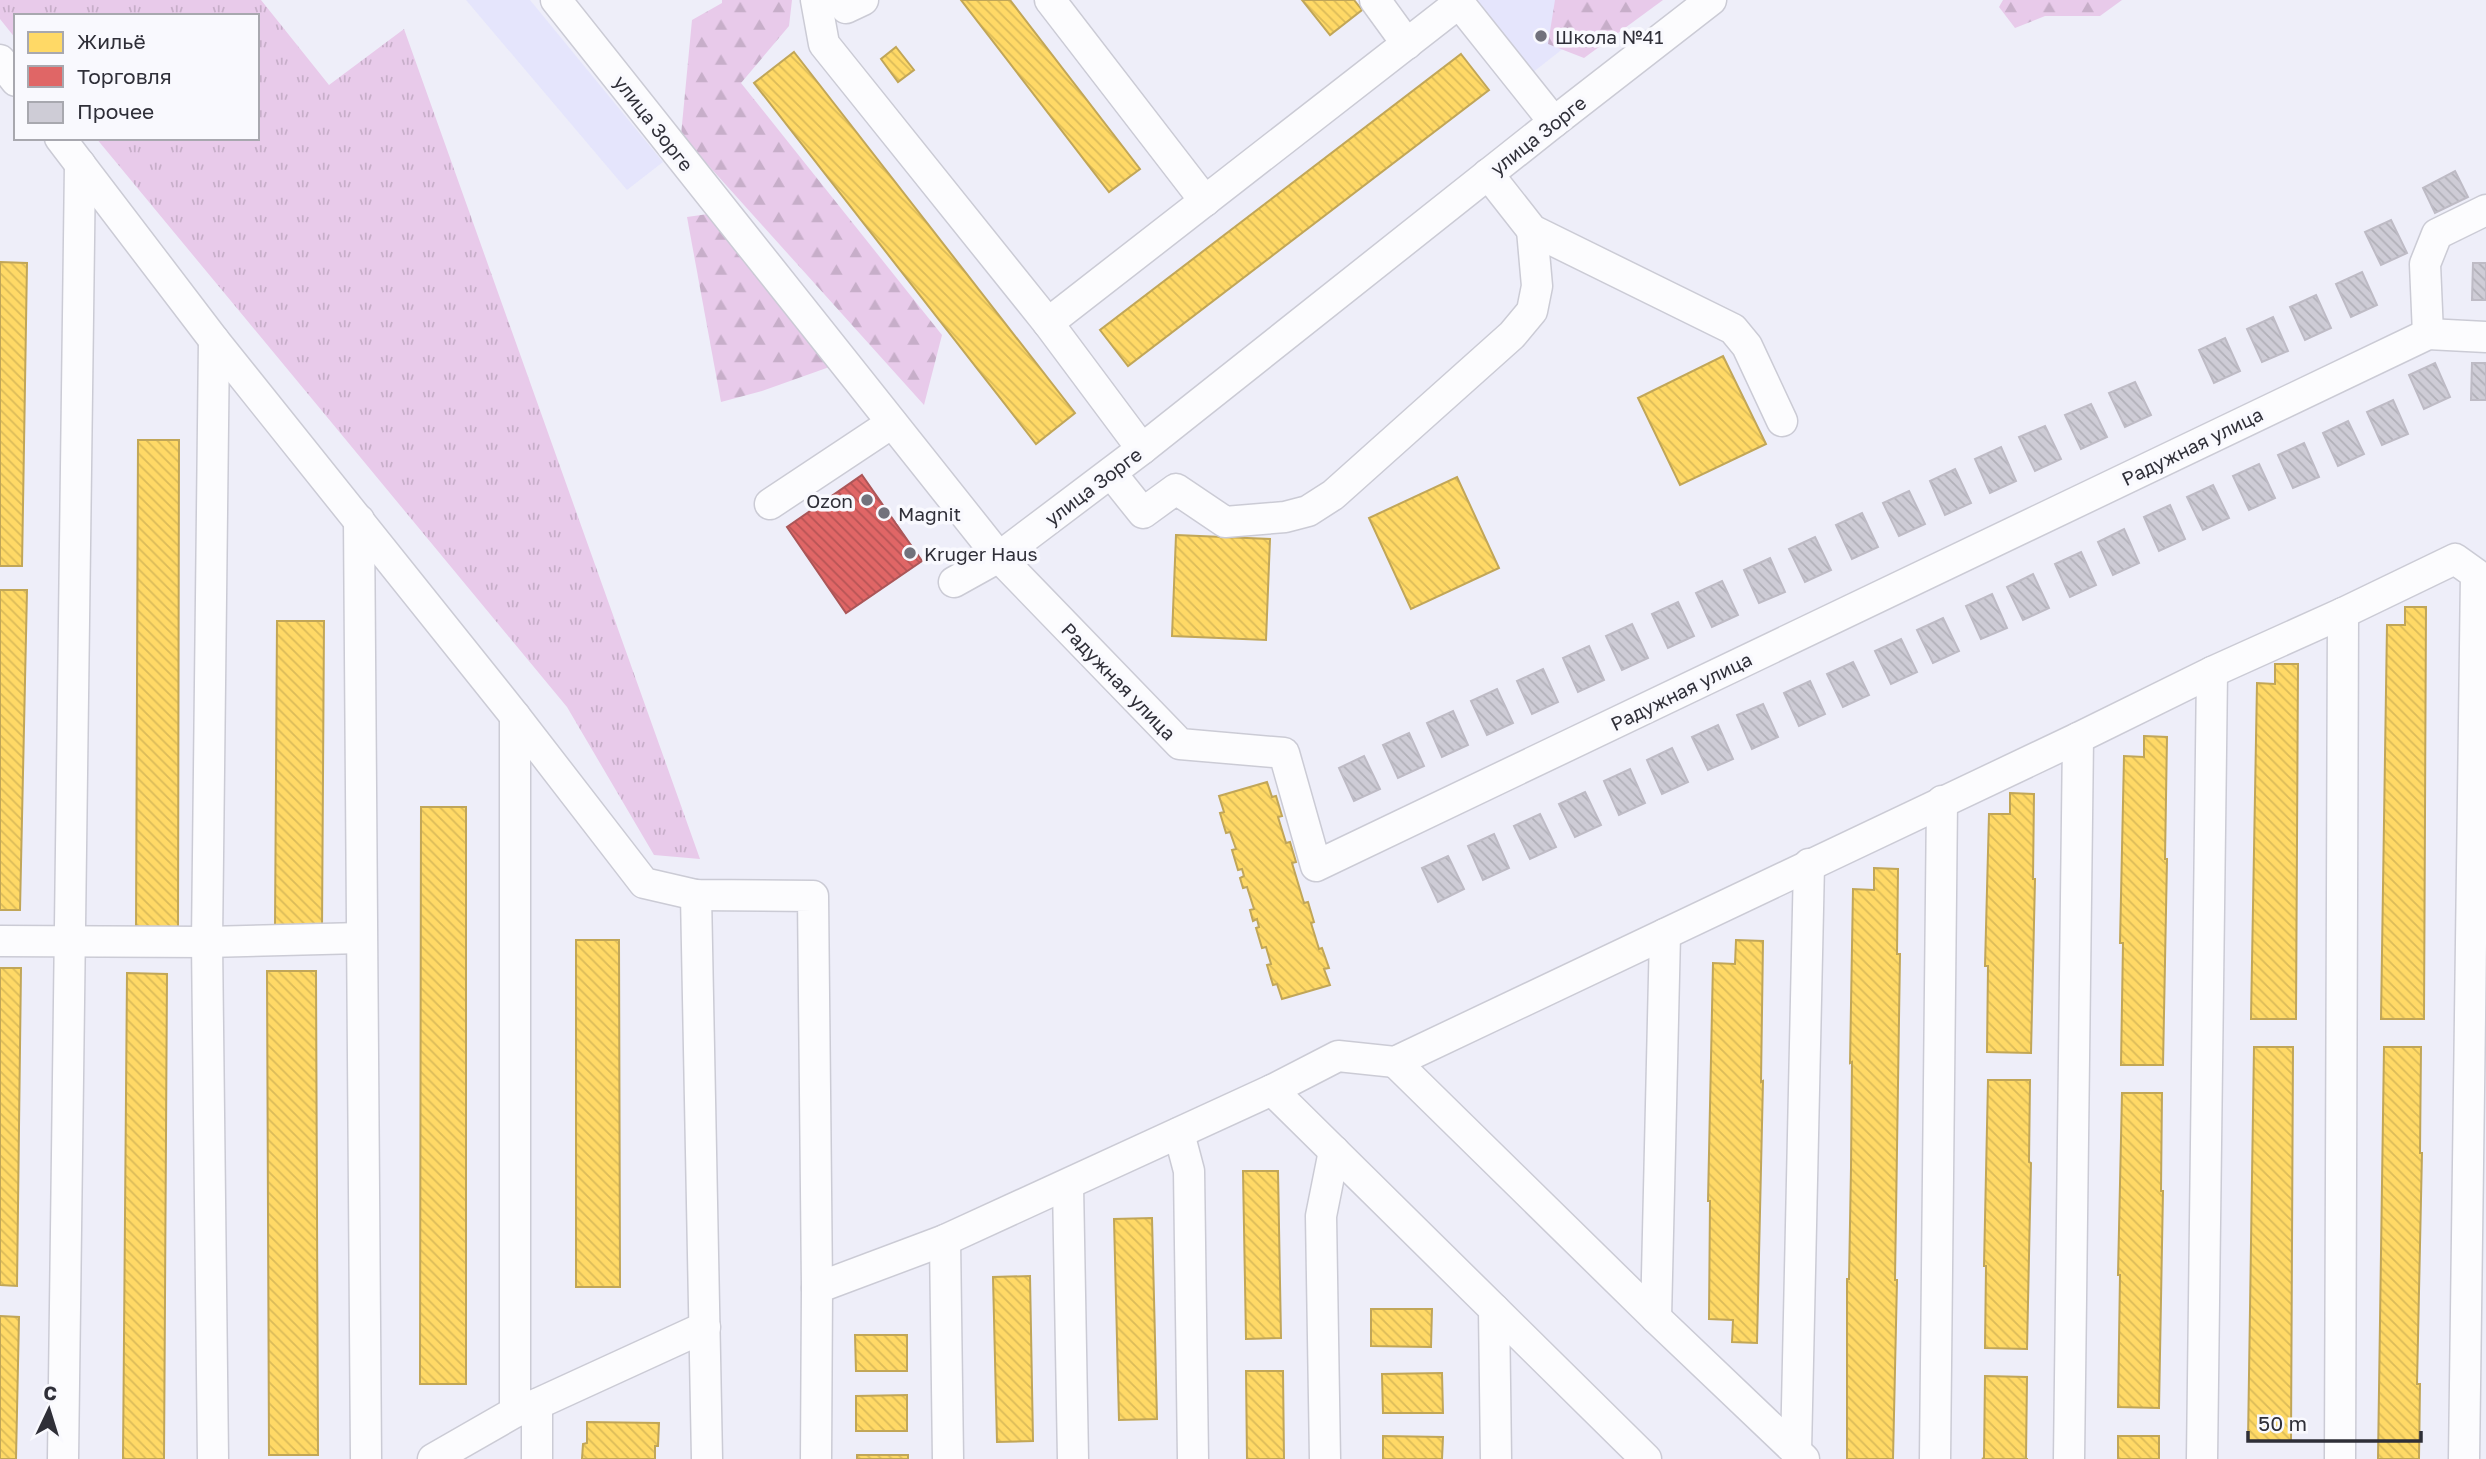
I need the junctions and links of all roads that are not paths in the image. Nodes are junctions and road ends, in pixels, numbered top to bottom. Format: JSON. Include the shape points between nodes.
{"nodes":[{"id":1,"x":556,"y":0,"type":"edge"},
{"id":2,"x":816,"y":0,"type":"edge"},
{"id":3,"x":841,"y":0,"type":"edge"},
{"id":4,"x":863,"y":0,"type":"edge"},
{"id":5,"x":1051,"y":0,"type":"edge"},
{"id":6,"x":1375,"y":0,"type":"edge"},
{"id":7,"x":1711,"y":0,"type":"edge"},
{"id":8,"x":1407,"y":44,"type":"junction"},
{"id":9,"x":0,"y":60,"type":"edge"},
{"id":10,"x":14,"y":78,"type":"edge"},
{"id":11,"x":1554,"y":122,"type":"junction"},
{"id":12,"x":62,"y":140,"type":"edge"},
{"id":13,"x":80,"y":164,"type":"junction"},
{"id":14,"x":1488,"y":174,"type":"junction"},
{"id":15,"x":1205,"y":201,"type":"junction"},
{"id":16,"x":2486,"y":210,"type":"edge"},
{"id":17,"x":1532,"y":230,"type":"junction"},
{"id":18,"x":1048,"y":323,"type":"junction"},
{"id":19,"x":2428,"y":334,"type":"junction"},
{"id":20,"x":2486,"y":337,"type":"edge"},
{"id":21,"x":214,"y":340,"type":"junction"},
{"id":22,"x":1782,"y":421,"type":"dead end"},
{"id":23,"x":892,"y":423,"type":"junction"},
{"id":24,"x":1142,"y":449,"type":"junction"},
{"id":25,"x":1111,"y":472,"type":"junction"},
{"id":26,"x":770,"y":504,"type":"dead end"},
{"id":27,"x":359,"y":520,"type":"junction"},
{"id":28,"x":999,"y":556,"type":"junction"},
{"id":29,"x":954,"y":582,"type":"dead end"},
{"id":30,"x":2343,"y":613,"type":"junction"},
{"id":31,"x":2212,"y":672,"type":"junction"},
{"id":32,"x":515,"y":716,"type":"junction"},
{"id":33,"x":2078,"y":738,"type":"junction"},
{"id":34,"x":1942,"y":801,"type":"junction"},
{"id":35,"x":1809,"y":864,"type":"junction"},
{"id":36,"x":696,"y":895,"type":"junction"},
{"id":37,"x":1665,"y":934,"type":"junction"},
{"id":38,"x":360,"y":938,"type":"junction"},
{"id":39,"x":0,"y":941,"type":"edge"},
{"id":40,"x":69,"y":942,"type":"junction"},
{"id":41,"x":207,"y":942,"type":"junction"},
{"id":42,"x":1395,"y":1062,"type":"junction"},
{"id":43,"x":1272,"y":1090,"type":"junction"},
{"id":44,"x":1179,"y":1133,"type":"junction"},
{"id":45,"x":1334,"y":1151,"type":"junction"},
{"id":46,"x":1068,"y":1185,"type":"junction"},
{"id":47,"x":945,"y":1240,"type":"junction"},
{"id":48,"x":817,"y":1288,"type":"junction"},
{"id":49,"x":1494,"y":1309,"type":"junction"},
{"id":50,"x":1656,"y":1318,"type":"junction"},
{"id":51,"x":705,"y":1327,"type":"junction"},
{"id":52,"x":526,"y":1408,"type":"junction"},
{"id":53,"x":1800,"y":1455,"type":"edge"},
{"id":54,"x":1639,"y":1456,"type":"edge"},
{"id":55,"x":63,"y":1459,"type":"edge"},
{"id":56,"x":214,"y":1459,"type":"edge"},
{"id":57,"x":366,"y":1459,"type":"edge"},
{"id":58,"x":433,"y":1459,"type":"edge"},
{"id":59,"x":537,"y":1459,"type":"edge"},
{"id":60,"x":707,"y":1459,"type":"edge"},
{"id":61,"x":816,"y":1459,"type":"edge"},
{"id":62,"x":948,"y":1459,"type":"edge"},
{"id":63,"x":1073,"y":1459,"type":"edge"},
{"id":64,"x":1193,"y":1459,"type":"edge"},
{"id":65,"x":1325,"y":1459,"type":"edge"},
{"id":66,"x":1496,"y":1459,"type":"edge"},
{"id":67,"x":1935,"y":1459,"type":"edge"},
{"id":68,"x":2069,"y":1459,"type":"edge"},
{"id":69,"x":2202,"y":1459,"type":"edge"},
{"id":70,"x":2340,"y":1459,"type":"edge"},
{"id":71,"x":2464,"y":1459,"type":"edge"}],
"edges":[{"from":1,"to":23,"type":"street","name":"улица Зорге"},
{"from":2,"to":18,"type":"street","via":[[824,44]]},
{"from":3,"to":4,"type":"street","via":[[846,8]]},
{"from":5,"to":15,"type":"street"},
{"from":6,"to":8,"type":"street"},
{"from":7,"to":11,"type":"street","name":"улица Зорге"},
{"from":8,"to":11,"type":"street","via":[[1459,3]]},
{"from":8,"to":15,"type":"street"},
{"from":9,"to":10,"type":"street"},
{"from":11,"to":14,"type":"street","name":"улица Зорге"},
{"from":12,"to":13,"type":"street"},
{"from":13,"to":21,"type":"street"},
{"from":13,"to":40,"type":"street"},
{"from":14,"to":17,"type":"street"},
{"from":14,"to":24,"type":"street","name":"улица Зорге"},
{"from":15,"to":18,"type":"street"},
{"from":16,"to":19,"type":"street","via":[[2437,233],[2426,264]]},
{"from":17,"to":22,"type":"street","via":[[1733,329],[1747,346]]},
{"from":17,"to":25,"type":"street","via":[[1537,286],[1532,312],[1392,443],[1308,511],[1225,522],[1176,489],[1143,513]]},
{"from":18,"to":24,"type":"street"},
{"from":19,"to":20,"type":"street","name":"Радужная улица"},
{"from":19,"to":28,"type":"street","name":"Радужная улица","via":[[1316,866],[1284,753],[1180,744]]},
{"from":21,"to":27,"type":"street"},
{"from":21,"to":41,"type":"street"},
{"from":23,"to":26,"type":"street"},
{"from":23,"to":28,"type":"street","name":"улица Зорге"},
{"from":24,"to":25,"type":"street","name":"улица Зорге"},
{"from":25,"to":28,"type":"street","name":"улица Зорге"},
{"from":27,"to":32,"type":"street"},
{"from":27,"to":38,"type":"street"},
{"from":28,"to":29,"type":"street"},
{"from":30,"to":31,"type":"street"},
{"from":30,"to":70,"type":"street"},
{"from":30,"to":71,"type":"street","via":[[2455,559],[2476,574]]},
{"from":31,"to":33,"type":"street"},
{"from":31,"to":69,"type":"street"},
{"from":32,"to":36,"type":"street","via":[[644,883]]},
{"from":32,"to":52,"type":"street"},
{"from":33,"to":34,"type":"street"},
{"from":33,"to":68,"type":"street"},
{"from":34,"to":35,"type":"street"},
{"from":34,"to":67,"type":"street"},
{"from":35,"to":37,"type":"street"},
{"from":35,"to":53,"type":"street"},
{"from":36,"to":48,"type":"street","via":[[813,896]]},
{"from":36,"to":51,"type":"street"},
{"from":37,"to":42,"type":"street"},
{"from":37,"to":50,"type":"street"},
{"from":38,"to":41,"type":"street"},
{"from":38,"to":57,"type":"street"},
{"from":39,"to":40,"type":"street"},
{"from":40,"to":41,"type":"street"},
{"from":40,"to":55,"type":"street"},
{"from":41,"to":56,"type":"street"},
{"from":42,"to":43,"type":"street","via":[[1338,1056]]},
{"from":42,"to":50,"type":"street"},
{"from":43,"to":44,"type":"street"},
{"from":43,"to":45,"type":"street"},
{"from":44,"to":46,"type":"street"},
{"from":44,"to":64,"type":"street","via":[[1189,1171]]},
{"from":45,"to":49,"type":"street"},
{"from":45,"to":65,"type":"street","via":[[1321,1216]]},
{"from":46,"to":47,"type":"street"},
{"from":46,"to":63,"type":"street"},
{"from":47,"to":48,"type":"street"},
{"from":47,"to":62,"type":"street"},
{"from":48,"to":61,"type":"street"},
{"from":49,"to":54,"type":"street"},
{"from":49,"to":66,"type":"street"},
{"from":50,"to":53,"type":"street"},
{"from":51,"to":52,"type":"street"},
{"from":51,"to":60,"type":"street"},
{"from":52,"to":58,"type":"street"},
{"from":52,"to":59,"type":"street"}]}
